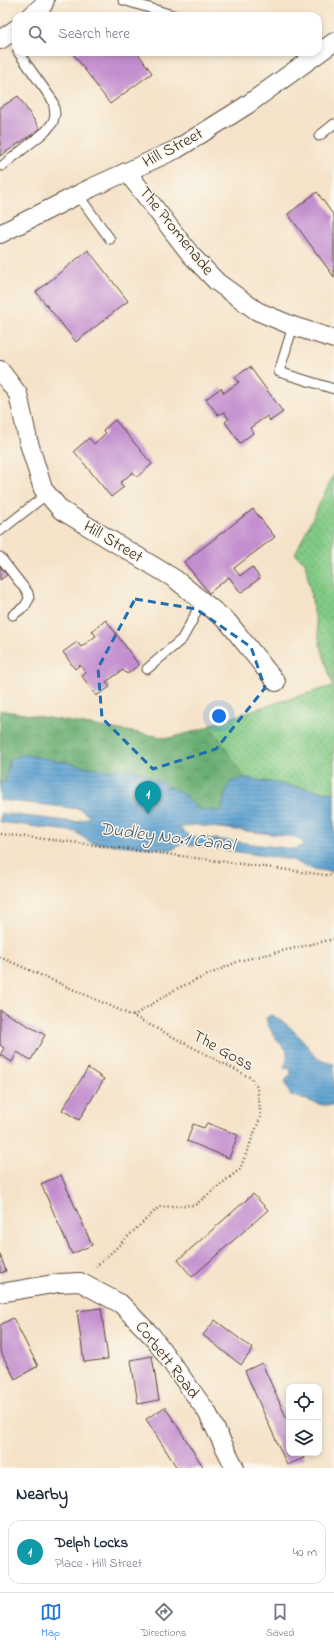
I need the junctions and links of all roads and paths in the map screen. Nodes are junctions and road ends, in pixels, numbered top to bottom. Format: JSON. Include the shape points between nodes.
{"nodes":[{"id":1,"x":45,"y":0,"type":"edge"},
{"id":2,"x":122,"y":0,"type":"edge"},
{"id":3,"x":35,"y":12,"type":"edge"},
{"id":4,"x":162,"y":12,"type":"edge"},
{"id":5,"x":334,"y":42,"type":"edge"},
{"id":6,"x":322,"y":51,"type":"edge"},
{"id":7,"x":22,"y":56,"type":"edge"},
{"id":8,"x":315,"y":56,"type":"edge"},
{"id":9,"x":334,"y":124,"type":"edge"},
{"id":10,"x":319,"y":136,"type":"dead end"},
{"id":11,"x":2,"y":166,"type":"dead end"},
{"id":12,"x":127,"y":172,"type":"junction"},
{"id":13,"x":78,"y":195,"type":"junction"},
{"id":14,"x":0,"y":234,"type":"edge"},
{"id":15,"x":110,"y":238,"type":"dead end"},
{"id":16,"x":293,"y":326,"type":"junction"},
{"id":17,"x":334,"y":339,"type":"edge"},
{"id":18,"x":0,"y":370,"type":"edge"},
{"id":19,"x":334,"y":388,"type":"edge"},
{"id":20,"x":47,"y":494,"type":"junction"},
{"id":21,"x":0,"y":531,"type":"edge"},
{"id":22,"x":0,"y":557,"type":"edge"},
{"id":23,"x":201,"y":600,"type":"junction"},
{"id":24,"x":13,"y":615,"type":"dead end"},
{"id":25,"x":147,"y":669,"type":"dead end"},
{"id":26,"x":276,"y":682,"type":"dead end"},
{"id":27,"x":0,"y":834,"type":"edge"},
{"id":28,"x":334,"y":876,"type":"edge"},
{"id":29,"x":334,"y":939,"type":"edge"},
{"id":30,"x":0,"y":957,"type":"edge"},
{"id":31,"x":133,"y":1016,"type":"junction"},
{"id":32,"x":80,"y":1282,"type":"junction"},
{"id":33,"x":0,"y":1294,"type":"edge"},
{"id":34,"x":235,"y":1468,"type":"edge"}],
"edges":[{"from":1,"to":3,"type":"street"},
{"from":2,"to":4,"type":"lane"},
{"from":5,"to":6,"type":"street","name":"Hill Street"},
{"from":7,"to":11,"type":"lane","via":[[53,101],[55,114],[46,131]]},
{"from":8,"to":12,"type":"street","name":"Hill Street","via":[[247,105],[177,149]]},
{"from":9,"to":10,"type":"lane"},
{"from":12,"to":13,"type":"street","name":"Hill Street"},
{"from":12,"to":16,"type":"street","name":"The Promenade","via":[[191,254],[218,282],[257,311]]},
{"from":13,"to":14,"type":"street","name":"Hill Street"},
{"from":13,"to":15,"type":"lane"},
{"from":16,"to":17,"type":"street","name":"The Promenade"},
{"from":16,"to":19,"type":"lane","via":[[279,372]]},
{"from":18,"to":20,"type":"street","name":"Hill Street","via":[[18,394],[28,440],[43,489]]},
{"from":20,"to":21,"type":"lane"},
{"from":20,"to":23,"type":"street","name":"Hill Street","via":[[60,510],[175,579]]},
{"from":22,"to":24,"type":"lane","via":[[28,593],[29,599],[25,606]]},
{"from":23,"to":25,"type":"lane","via":[[182,639]]},
{"from":23,"to":26,"type":"street","name":"Hill Street","via":[[228,622]]},
{"from":27,"to":28,"type":"path"},
{"from":29,"to":31,"type":"path","via":[[239,961],[176,989]]},
{"from":30,"to":31,"type":"path","name":"The Goss"},
{"from":31,"to":32,"type":"path","name":"The Goss","via":[[251,1078],[257,1087],[261,1116],[240,1169],[195,1205],[159,1207]]},
{"from":32,"to":33,"type":"street","via":[[59,1283]]},
{"from":32,"to":34,"type":"street","name":"Corbett Road","via":[[121,1304],[152,1336],[207,1412]]}]}
